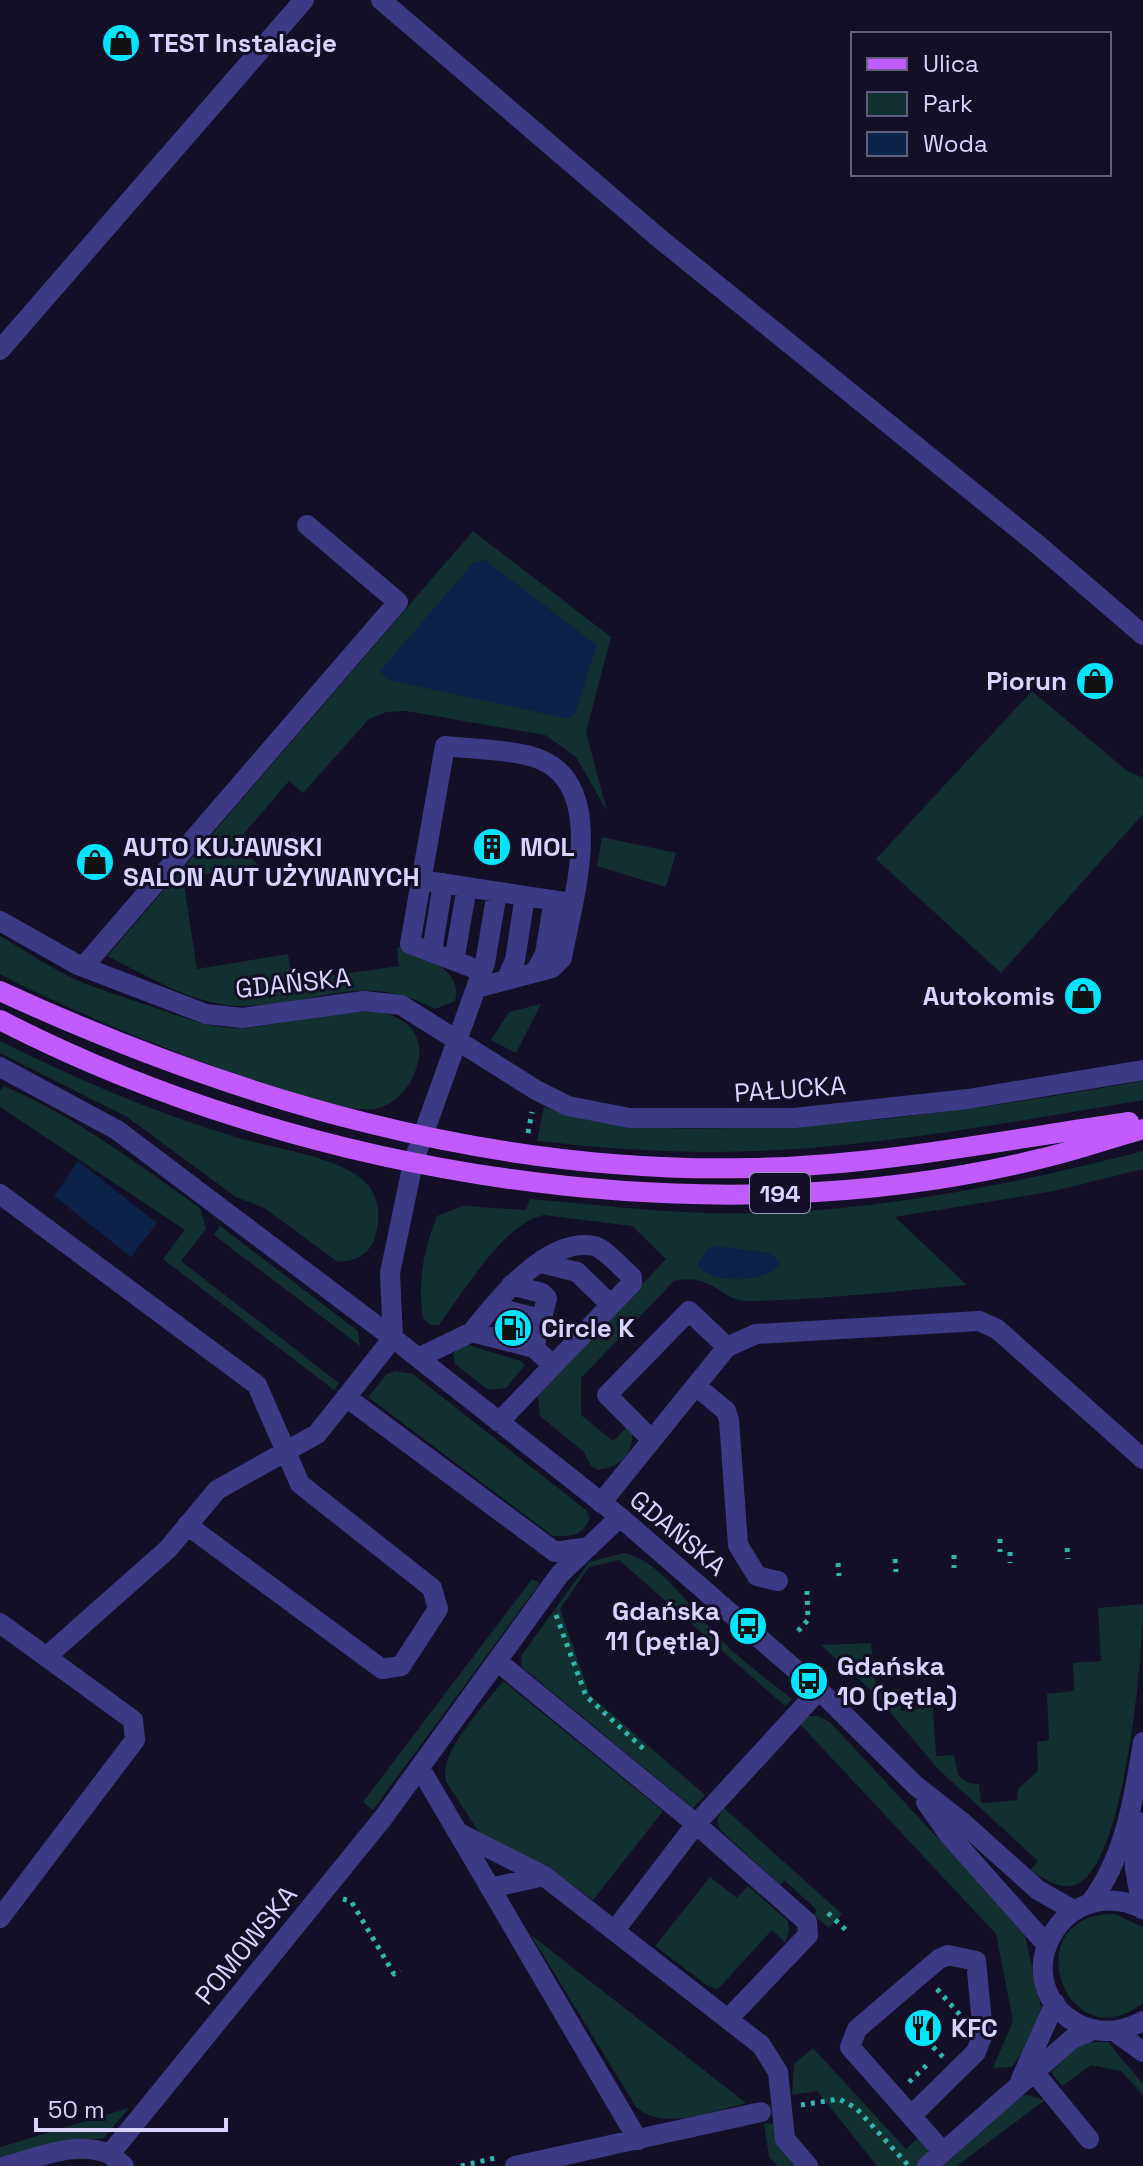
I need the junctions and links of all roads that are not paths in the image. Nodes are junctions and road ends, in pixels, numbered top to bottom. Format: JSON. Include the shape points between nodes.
{"nodes":[{"id":1,"x":381,"y":0,"type":"edge"},
{"id":2,"x":291,"y":4,"type":"edge"},
{"id":3,"x":0,"y":350,"type":"edge"},
{"id":4,"x":307,"y":525,"type":"dead end"},
{"id":5,"x":1143,"y":635,"type":"edge"},
{"id":6,"x":421,"y":880,"type":"junction"},
{"id":7,"x":443,"y":883,"type":"junction"},
{"id":8,"x":467,"y":887,"type":"junction"},
{"id":9,"x":497,"y":892,"type":"junction"},
{"id":10,"x":525,"y":896,"type":"junction"},
{"id":11,"x":562,"y":901,"type":"junction"},
{"id":12,"x":0,"y":921,"type":"edge"},
{"id":13,"x":432,"y":952,"type":"junction"},
{"id":14,"x":454,"y":961,"type":"junction"},
{"id":15,"x":83,"y":967,"type":"junction"},
{"id":16,"x":479,"y":979,"type":"junction"},
{"id":17,"x":506,"y":980,"type":"junction"},
{"id":18,"x":0,"y":991,"type":"edge"},
{"id":19,"x":0,"y":1020,"type":"edge"},
{"id":20,"x":457,"y":1042,"type":"junction"},
{"id":21,"x":0,"y":1067,"type":"edge"},
{"id":22,"x":1143,"y":1070,"type":"edge"},
{"id":23,"x":1143,"y":1120,"type":"edge"},
{"id":24,"x":1143,"y":1129,"type":"edge"},
{"id":25,"x":420,"y":1136,"type":"junction"},
{"id":26,"x":413,"y":1163,"type":"junction"},
{"id":27,"x":0,"y":1194,"type":"edge"},
{"id":28,"x":541,"y":1263,"type":"junction"},
{"id":29,"x":511,"y":1285,"type":"junction"},
{"id":30,"x":611,"y":1305,"type":"junction"},
{"id":31,"x":492,"y":1307,"type":"junction"},
{"id":32,"x":541,"y":1319,"type":"junction"},
{"id":33,"x":472,"y":1332,"type":"junction"},
{"id":34,"x":393,"y":1338,"type":"junction"},
{"id":35,"x":727,"y":1347,"type":"junction"},
{"id":36,"x":534,"y":1348,"type":"junction"},
{"id":37,"x":418,"y":1358,"type":"junction"},
{"id":38,"x":553,"y":1365,"type":"junction"},
{"id":39,"x":696,"y":1386,"type":"junction"},
{"id":40,"x":346,"y":1397,"type":"junction"},
{"id":41,"x":499,"y":1422,"type":"junction"},
{"id":42,"x":652,"y":1440,"type":"junction"},
{"id":43,"x":286,"y":1451,"type":"junction"},
{"id":44,"x":1143,"y":1459,"type":"edge"},
{"id":45,"x":601,"y":1503,"type":"junction"},
{"id":46,"x":620,"y":1517,"type":"junction"},
{"id":47,"x":187,"y":1525,"type":"junction"},
{"id":48,"x":589,"y":1547,"type":"junction"},
{"id":49,"x":778,"y":1581,"type":"dead end"},
{"id":50,"x":0,"y":1623,"type":"edge"},
{"id":51,"x":46,"y":1657,"type":"junction"},
{"id":52,"x":497,"y":1661,"type":"junction"},
{"id":53,"x":819,"y":1690,"type":"junction"},
{"id":54,"x":1143,"y":1742,"type":"edge"},
{"id":55,"x":420,"y":1768,"type":"junction"},
{"id":56,"x":915,"y":1785,"type":"junction"},
{"id":57,"x":1135,"y":1796,"type":"junction"},
{"id":58,"x":696,"y":1824,"type":"junction"},
{"id":59,"x":457,"y":1832,"type":"junction"},
{"id":60,"x":544,"y":1876,"type":"junction"},
{"id":61,"x":490,"y":1888,"type":"junction"},
{"id":62,"x":1081,"y":1907,"type":"junction"},
{"id":63,"x":1143,"y":1909,"type":"edge"},
{"id":64,"x":0,"y":1918,"type":"edge"},
{"id":65,"x":615,"y":1930,"type":"junction"},
{"id":66,"x":1047,"y":1945,"type":"junction"},
{"id":67,"x":1055,"y":2003,"type":"junction"},
{"id":68,"x":730,"y":2017,"type":"junction"},
{"id":69,"x":1143,"y":2021,"type":"edge"},
{"id":70,"x":1104,"y":2030,"type":"junction"},
{"id":71,"x":976,"y":2052,"type":"junction"},
{"id":72,"x":1143,"y":2052,"type":"edge"},
{"id":73,"x":855,"y":2053,"type":"junction"},
{"id":74,"x":1034,"y":2072,"type":"junction"},
{"id":75,"x":1017,"y":2086,"type":"junction"},
{"id":76,"x":761,"y":2112,"type":"dead end"},
{"id":77,"x":911,"y":2116,"type":"junction"},
{"id":78,"x":1089,"y":2139,"type":"dead end"},
{"id":79,"x":638,"y":2140,"type":"junction"},
{"id":80,"x":943,"y":2152,"type":"junction"},
{"id":81,"x":117,"y":2160,"type":"edge"},
{"id":82,"x":6,"y":2166,"type":"edge"},
{"id":83,"x":515,"y":2166,"type":"edge"},
{"id":84,"x":808,"y":2166,"type":"edge"},
{"id":85,"x":927,"y":2166,"type":"edge"}],
"edges":[{"from":1,"to":5,"type":"street","via":[[659,238]]},
{"from":2,"to":3,"type":"street"},
{"from":4,"to":15,"type":"street","via":[[398,602]]},
{"from":6,"to":7,"type":"street"},
{"from":6,"to":11,"type":"street","via":[[445,746],[532,756],[554,770],[579,801],[583,832]]},
{"from":6,"to":13,"type":"street","via":[[410,944]]},
{"from":7,"to":8,"type":"street"},
{"from":7,"to":13,"type":"street"},
{"from":8,"to":9,"type":"street"},
{"from":8,"to":14,"type":"street"},
{"from":9,"to":10,"type":"street"},
{"from":9,"to":16,"type":"street"},
{"from":10,"to":11,"type":"street"},
{"from":10,"to":17,"type":"street","via":[[515,960]]},
{"from":11,"to":17,"type":"street","via":[[562,958],[552,968]]},
{"from":12,"to":15,"type":"street","name":"GDAŃSKA"},
{"from":13,"to":14,"type":"street"},
{"from":14,"to":16,"type":"street"},
{"from":15,"to":20,"type":"street","name":"GDAŃSKA","via":[[206,1014],[242,1018],[383,1001],[401,1005]]},
{"from":16,"to":17,"type":"street"},
{"from":16,"to":20,"type":"street"},
{"from":18,"to":25,"type":"main road","number":"194","via":[[221,1081]]},
{"from":19,"to":26,"type":"main road","number":"194","via":[[216,1109]]},
{"from":20,"to":22,"type":"street","name":"PAŁUCKA","via":[[568,1106],[630,1118],[794,1118],[968,1099]]},
{"from":20,"to":25,"type":"street"},
{"from":21,"to":34,"type":"street","name":"GDAŃSKA","via":[[117,1130]]},
{"from":23,"to":25,"type":"main road","number":"194","via":[[865,1161],[754,1168],[585,1163]]},
{"from":24,"to":26,"type":"main road","number":"194","via":[[1038,1160],[795,1193],[593,1190]]},
{"from":25,"to":26,"type":"street"},
{"from":26,"to":34,"type":"street","via":[[390,1273]]},
{"from":27,"to":43,"type":"street","via":[[257,1385]]},
{"from":28,"to":29,"type":"street"},
{"from":28,"to":30,"type":"street","via":[[577,1272]]},
{"from":28,"to":30,"type":"street","via":[[566,1245],[597,1246],[632,1277]]},
{"from":29,"to":31,"type":"street"},
{"from":29,"to":32,"type":"street","via":[[547,1298]]},
{"from":30,"to":38,"type":"street"},
{"from":31,"to":32,"type":"street"},
{"from":31,"to":33,"type":"street"},
{"from":32,"to":36,"type":"street"},
{"from":33,"to":36,"type":"street"},
{"from":33,"to":37,"type":"street"},
{"from":34,"to":37,"type":"street","name":"GDAŃSKA"},
{"from":34,"to":40,"type":"street"},
{"from":35,"to":39,"type":"street"},
{"from":35,"to":42,"type":"street","via":[[689,1311],[607,1395]]},
{"from":35,"to":44,"type":"street","via":[[756,1334],[979,1321],[997,1329]]},
{"from":36,"to":38,"type":"street"},
{"from":37,"to":41,"type":"street","name":"GDAŃSKA"},
{"from":38,"to":41,"type":"street"},
{"from":39,"to":42,"type":"street"},
{"from":39,"to":49,"type":"street","via":[[726,1411],[729,1420],[738,1545],[757,1576]]},
{"from":40,"to":43,"type":"street","via":[[317,1434]]},
{"from":40,"to":48,"type":"street","via":[[555,1552]]},
{"from":41,"to":45,"type":"street","name":"GDAŃSKA"},
{"from":42,"to":45,"type":"street"},
{"from":43,"to":47,"type":"street","via":[[217,1490]]},
{"from":43,"to":47,"type":"street","via":[[300,1484],[432,1588],[438,1609],[401,1666],[382,1669]]},
{"from":45,"to":46,"type":"street","name":"GDAŃSKA"},
{"from":46,"to":48,"type":"street","name":"POMOWSKA"},
{"from":46,"to":53,"type":"street","name":"GDAŃSKA"},
{"from":47,"to":51,"type":"street","via":[[168,1549]]},
{"from":48,"to":52,"type":"street","name":"POMOWSKA","via":[[560,1574]]},
{"from":50,"to":51,"type":"street"},
{"from":51,"to":64,"type":"street","via":[[133,1720],[135,1740]]},
{"from":52,"to":55,"type":"street","name":"POMOWSKA"},
{"from":52,"to":58,"type":"street"},
{"from":53,"to":56,"type":"street","name":"GDAŃSKA"},
{"from":53,"to":58,"type":"street"},
{"from":54,"to":57,"type":"street"},
{"from":55,"to":59,"type":"street"},
{"from":55,"to":81,"type":"street","name":"POMOWSKA"},
{"from":56,"to":62,"type":"street","name":"GDAŃSKA","via":[[1038,1890]]},
{"from":56,"to":66,"type":"street","name":"GDAŃSKA","via":[[949,1835]]},
{"from":57,"to":62,"type":"street","via":[[1113,1866]]},
{"from":57,"to":63,"type":"street","via":[[1135,1868]]},
{"from":58,"to":65,"type":"street"},
{"from":58,"to":68,"type":"street","via":[[807,1922],[808,1935]]},
{"from":59,"to":60,"type":"street"},
{"from":59,"to":61,"type":"street"},
{"from":60,"to":61,"type":"street"},
{"from":60,"to":65,"type":"street"},
{"from":61,"to":79,"type":"street"},
{"from":62,"to":63,"type":"street","via":[[1117,1900]]},
{"from":62,"to":66,"type":"street","via":[[1058,1925]]},
{"from":65,"to":68,"type":"street"},
{"from":66,"to":67,"type":"street","via":[[1044,1975]]},
{"from":67,"to":70,"type":"street","via":[[1072,2020]]},
{"from":67,"to":75,"type":"street"},
{"from":68,"to":84,"type":"street","via":[[761,2045],[778,2072],[785,2139]]},
{"from":69,"to":70,"type":"street"},
{"from":70,"to":72,"type":"street"},
{"from":70,"to":74,"type":"street","via":[[1072,2039]]},
{"from":71,"to":73,"type":"street","via":[[967,1977],[948,1966],[939,1967],[865,2034]]},
{"from":71,"to":73,"type":"street","via":[[983,2034],[976,1961],[948,1955],[857,2029],[850,2047]]},
{"from":71,"to":77,"type":"street"},
{"from":73,"to":77,"type":"street"},
{"from":74,"to":75,"type":"street"},
{"from":74,"to":78,"type":"street"},
{"from":75,"to":80,"type":"street"},
{"from":76,"to":79,"type":"street"},
{"from":77,"to":80,"type":"street"},
{"from":79,"to":83,"type":"street"},
{"from":80,"to":85,"type":"street"},
{"from":81,"to":82,"type":"street","name":"POMOWSKA","via":[[94,2148],[76,2148]]}]}
